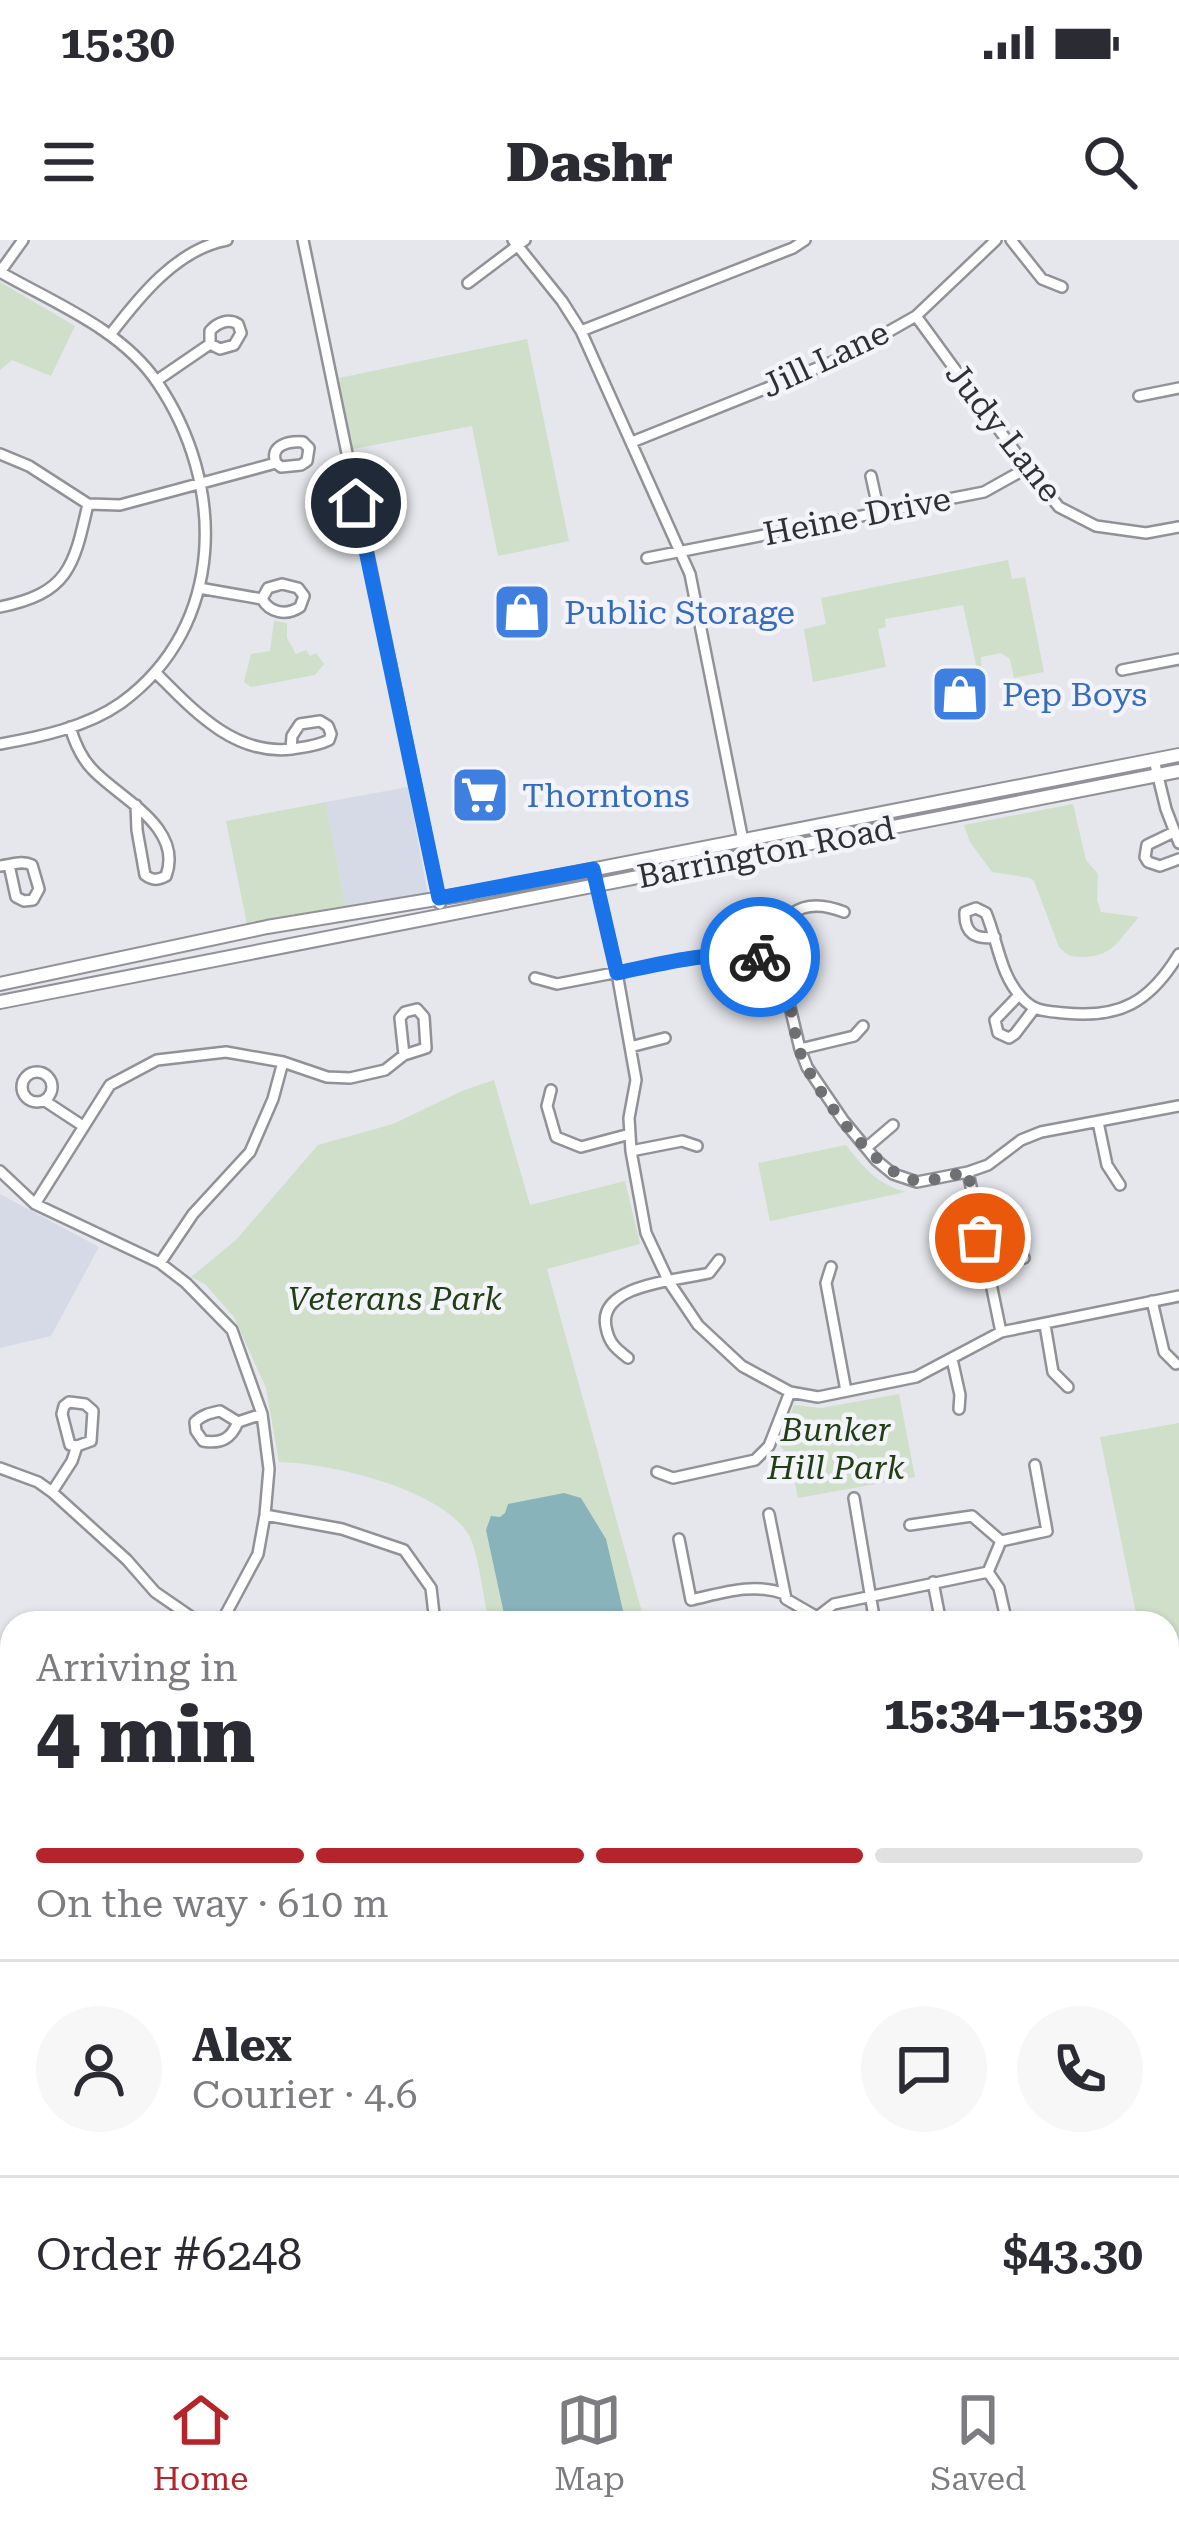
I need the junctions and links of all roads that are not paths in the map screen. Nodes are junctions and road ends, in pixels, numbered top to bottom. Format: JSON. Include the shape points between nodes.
{"nodes":[{"id":1,"x":23,"y":240,"type":"edge"},
{"id":2,"x":227,"y":240,"type":"edge"},
{"id":3,"x":303,"y":240,"type":"edge"},
{"id":4,"x":805,"y":240,"type":"edge"},
{"id":5,"x":996,"y":240,"type":"edge"},
{"id":6,"x":1011,"y":240,"type":"edge"},
{"id":7,"x":209,"y":242,"type":"edge"},
{"id":8,"x":518,"y":242,"type":"edge"},
{"id":9,"x":0,"y":272,"type":"edge"},
{"id":10,"x":468,"y":283,"type":"dead end"},
{"id":11,"x":1062,"y":286,"type":"dead end"},
{"id":12,"x":916,"y":316,"type":"junction"},
{"id":13,"x":581,"y":331,"type":"junction"},
{"id":14,"x":110,"y":335,"type":"junction"},
{"id":15,"x":210,"y":344,"type":"dead end"},
{"id":16,"x":156,"y":381,"type":"junction"},
{"id":17,"x":1179,"y":388,"type":"edge"},
{"id":18,"x":1139,"y":395,"type":"dead end"},
{"id":19,"x":632,"y":442,"type":"junction"},
{"id":20,"x":0,"y":454,"type":"edge"},
{"id":21,"x":276,"y":463,"type":"dead end"},
{"id":22,"x":1027,"y":468,"type":"junction"},
{"id":23,"x":871,"y":476,"type":"dead end"},
{"id":24,"x":202,"y":484,"type":"junction"},
{"id":25,"x":88,"y":504,"type":"junction"},
{"id":26,"x":879,"y":512,"type":"junction"},
{"id":27,"x":1179,"y":526,"type":"edge"},
{"id":28,"x":681,"y":550,"type":"junction"},
{"id":29,"x":647,"y":558,"type":"dead end"},
{"id":30,"x":199,"y":588,"type":"junction"},
{"id":31,"x":262,"y":599,"type":"dead end"},
{"id":32,"x":0,"y":607,"type":"edge"},
{"id":33,"x":1179,"y":659,"type":"edge"},
{"id":34,"x":1122,"y":670,"type":"dead end"},
{"id":35,"x":155,"y":672,"type":"junction"},
{"id":36,"x":70,"y":728,"type":"junction"},
{"id":37,"x":0,"y":743,"type":"edge"},
{"id":38,"x":291,"y":749,"type":"junction"},
{"id":39,"x":1179,"y":755,"type":"edge"},
{"id":40,"x":1154,"y":760,"type":"junction"},
{"id":41,"x":1179,"y":771,"type":"edge"},
{"id":42,"x":1157,"y":776,"type":"junction"},
{"id":43,"x":136,"y":806,"type":"junction"},
{"id":44,"x":1177,"y":837,"type":"edge"},
{"id":45,"x":742,"y":839,"type":"junction"},
{"id":46,"x":746,"y":856,"type":"junction"},
{"id":47,"x":1179,"y":859,"type":"edge"},
{"id":48,"x":4,"y":866,"type":"edge"},
{"id":49,"x":593,"y":869,"type":"junction"},
{"id":50,"x":598,"y":884,"type":"junction"},
{"id":51,"x":439,"y":898,"type":"junction"},
{"id":52,"x":844,"y":912,"type":"dead end"},
{"id":53,"x":442,"y":915,"type":"junction"},
{"id":54,"x":995,"y":937,"type":"dead end"},
{"id":55,"x":762,"y":957,"type":"junction"},
{"id":56,"x":1178,"y":958,"type":"edge"},
{"id":57,"x":617,"y":973,"type":"junction"},
{"id":58,"x":535,"y":979,"type":"dead end"},
{"id":59,"x":0,"y":984,"type":"edge"},
{"id":60,"x":1019,"y":995,"type":"junction"},
{"id":61,"x":0,"y":1002,"type":"edge"},
{"id":62,"x":1034,"y":1009,"type":"junction"},
{"id":63,"x":863,"y":1026,"type":"dead end"},
{"id":64,"x":665,"y":1038,"type":"dead end"},
{"id":65,"x":630,"y":1047,"type":"junction"},
{"id":66,"x":800,"y":1049,"type":"junction"},
{"id":67,"x":404,"y":1055,"type":"junction"},
{"id":68,"x":283,"y":1062,"type":"junction"},
{"id":69,"x":551,"y":1090,"type":"dead end"},
{"id":70,"x":45,"y":1102,"type":"dead end"},
{"id":71,"x":1179,"y":1106,"type":"edge"},
{"id":72,"x":1098,"y":1122,"type":"junction"},
{"id":73,"x":893,"y":1125,"type":"dead end"},
{"id":74,"x":83,"y":1126,"type":"junction"},
{"id":75,"x":630,"y":1134,"type":"junction"},
{"id":76,"x":697,"y":1147,"type":"dead end"},
{"id":77,"x":866,"y":1148,"type":"junction"},
{"id":78,"x":631,"y":1151,"type":"junction"},
{"id":79,"x":0,"y":1171,"type":"edge"},
{"id":80,"x":968,"y":1172,"type":"junction"},
{"id":81,"x":1120,"y":1185,"type":"dead end"},
{"id":82,"x":35,"y":1204,"type":"junction"},
{"id":83,"x":980,"y":1238,"type":"junction"},
{"id":84,"x":943,"y":1244,"type":"dead end"},
{"id":85,"x":1024,"y":1258,"type":"dead end"},
{"id":86,"x":719,"y":1260,"type":"dead end"},
{"id":87,"x":160,"y":1263,"type":"junction"},
{"id":88,"x":988,"y":1266,"type":"junction"},
{"id":89,"x":831,"y":1267,"type":"dead end"},
{"id":90,"x":669,"y":1282,"type":"junction"},
{"id":91,"x":1145,"y":1289,"type":"dead end"},
{"id":92,"x":1179,"y":1296,"type":"edge"},
{"id":93,"x":1150,"y":1301,"type":"junction"},
{"id":94,"x":1045,"y":1325,"type":"junction"},
{"id":95,"x":1001,"y":1332,"type":"junction"},
{"id":96,"x":628,"y":1358,"type":"dead end"},
{"id":97,"x":945,"y":1359,"type":"junction"},
{"id":98,"x":1176,"y":1364,"type":"dead end"},
{"id":99,"x":1068,"y":1387,"type":"dead end"},
{"id":100,"x":846,"y":1391,"type":"junction"},
{"id":101,"x":790,"y":1392,"type":"junction"},
{"id":102,"x":959,"y":1408,"type":"dead end"},
{"id":103,"x":262,"y":1414,"type":"junction"},
{"id":104,"x":238,"y":1421,"type":"junction"},
{"id":105,"x":77,"y":1447,"type":"junction"},
{"id":106,"x":1035,"y":1465,"type":"dead end"},
{"id":107,"x":0,"y":1468,"type":"edge"},
{"id":108,"x":657,"y":1472,"type":"dead end"},
{"id":109,"x":52,"y":1492,"type":"junction"},
{"id":110,"x":854,"y":1498,"type":"dead end"},
{"id":111,"x":770,"y":1514,"type":"dead end"},
{"id":112,"x":265,"y":1515,"type":"junction"},
{"id":113,"x":910,"y":1526,"type":"dead end"},
{"id":114,"x":679,"y":1539,"type":"dead end"},
{"id":115,"x":1001,"y":1540,"type":"junction"},
{"id":116,"x":988,"y":1572,"type":"junction"},
{"id":117,"x":933,"y":1582,"type":"junction"},
{"id":118,"x":785,"y":1594,"type":"junction"},
{"id":119,"x":870,"y":1595,"type":"junction"},
{"id":120,"x":183,"y":1611,"type":"edge"},
{"id":121,"x":227,"y":1611,"type":"edge"},
{"id":122,"x":434,"y":1611,"type":"edge"},
{"id":123,"x":805,"y":1611,"type":"edge"},
{"id":124,"x":827,"y":1611,"type":"edge"},
{"id":125,"x":873,"y":1611,"type":"edge"},
{"id":126,"x":939,"y":1611,"type":"edge"},
{"id":127,"x":1004,"y":1611,"type":"edge"}],
"edges":[{"from":1,"to":9,"type":"street"},
{"from":2,"to":7,"type":"street"},
{"from":3,"to":51,"type":"street"},
{"from":4,"to":13,"type":"street"},
{"from":5,"to":12,"type":"street","name":"Jill Lane"},
{"from":6,"to":11,"type":"street","via":[[1042,280]]},
{"from":7,"to":14,"type":"street","via":[[140,296]]},
{"from":8,"to":10,"type":"street"},
{"from":8,"to":13,"type":"street"},
{"from":9,"to":14,"type":"street"},
{"from":12,"to":19,"type":"street","name":"Jill Lane","via":[[842,358]]},
{"from":12,"to":22,"type":"street","name":"Judy Lane"},
{"from":13,"to":19,"type":"street"},
{"from":14,"to":16,"type":"street"},
{"from":15,"to":16,"type":"street"},
{"from":16,"to":24,"type":"street"},
{"from":17,"to":18,"type":"street"},
{"from":19,"to":28,"type":"street"},
{"from":20,"to":25,"type":"street"},
{"from":21,"to":24,"type":"street"},
{"from":22,"to":26,"type":"street","name":"Heine Drive","via":[[984,492]]},
{"from":22,"to":27,"type":"street","name":"Judy Lane","via":[[1059,507],[1096,526]]},
{"from":23,"to":26,"type":"street"},
{"from":24,"to":25,"type":"street","via":[[121,505]]},
{"from":24,"to":30,"type":"street","via":[[208,535]]},
{"from":25,"to":32,"type":"street","via":[[64,576],[47,592]]},
{"from":26,"to":28,"type":"street","name":"Heine Drive"},
{"from":28,"to":29,"type":"street","name":"Heine Drive"},
{"from":28,"to":45,"type":"street"},
{"from":30,"to":31,"type":"street"},
{"from":30,"to":35,"type":"street","via":[[186,628]]},
{"from":33,"to":34,"type":"street"},
{"from":35,"to":36,"type":"street","via":[[119,705]]},
{"from":35,"to":38,"type":"street","via":[[226,734],[256,749]]},
{"from":36,"to":37,"type":"street"},
{"from":36,"to":43,"type":"street","via":[[83,759]]},
{"from":38,"to":38,"type":"street","via":[[329,740],[328,726],[300,724]]},
{"from":39,"to":40,"type":"main road","name":"Barrington Road"},
{"from":40,"to":42,"type":"street"},
{"from":40,"to":45,"type":"main road","name":"Barrington Road"},
{"from":41,"to":42,"type":"main road","name":"Barrington Road"},
{"from":42,"to":44,"type":"street"},
{"from":42,"to":46,"type":"main road","name":"Barrington Road"},
{"from":43,"to":43,"type":"street","via":[[145,875],[160,879],[169,871],[165,844]]},
{"from":44,"to":47,"type":"street","via":[[1148,845],[1145,856],[1154,866]]},
{"from":45,"to":46,"type":"street"},
{"from":45,"to":49,"type":"main road","name":"Barrington Road"},
{"from":46,"to":50,"type":"main road","name":"Barrington Road"},
{"from":48,"to":48,"type":"street","via":[[17,898],[35,898],[32,865]]},
{"from":49,"to":50,"type":"street"},
{"from":49,"to":51,"type":"main road","name":"Barrington Road"},
{"from":50,"to":53,"type":"main road","name":"Barrington Road"},
{"from":50,"to":57,"type":"street"},
{"from":51,"to":53,"type":"street"},
{"from":51,"to":59,"type":"main road","name":"Barrington Road"},
{"from":52,"to":55,"type":"street","via":[[827,905],[791,912]]},
{"from":53,"to":61,"type":"main road","name":"Barrington Road"},
{"from":54,"to":60,"type":"street"},
{"from":55,"to":57,"type":"street","via":[[686,958]]},
{"from":55,"to":66,"type":"street","via":[[788,992]]},
{"from":56,"to":62,"type":"street","via":[[1126,1009],[1088,1016]]},
{"from":57,"to":58,"type":"street","via":[[557,984]]},
{"from":57,"to":65,"type":"street"},
{"from":60,"to":62,"type":"street"},
{"from":60,"to":62,"type":"street","via":[[995,1020],[998,1033],[1016,1034]]},
{"from":63,"to":66,"type":"street","via":[[854,1036]]},
{"from":64,"to":65,"type":"street"},
{"from":65,"to":75,"type":"street"},
{"from":66,"to":77,"type":"street"},
{"from":67,"to":67,"type":"street","via":[[428,1044],[417,1009],[400,1018]]},
{"from":67,"to":68,"type":"street","via":[[385,1070],[350,1078]]},
{"from":68,"to":74,"type":"street","via":[[226,1052],[157,1060],[110,1085]]},
{"from":68,"to":87,"type":"street","via":[[250,1152]]},
{"from":69,"to":75,"type":"street","via":[[556,1137],[581,1147]]},
{"from":70,"to":74,"type":"street"},
{"from":71,"to":72,"type":"street"},
{"from":72,"to":80,"type":"street","via":[[1041,1132]]},
{"from":72,"to":81,"type":"street"},
{"from":73,"to":77,"type":"street"},
{"from":74,"to":82,"type":"street"},
{"from":75,"to":78,"type":"street"},
{"from":76,"to":78,"type":"street","via":[[682,1141]]},
{"from":77,"to":80,"type":"street","via":[[893,1174],[917,1182]]},
{"from":78,"to":90,"type":"street","via":[[646,1233]]},
{"from":79,"to":82,"type":"street"},
{"from":80,"to":83,"type":"street"},
{"from":82,"to":87,"type":"street"},
{"from":83,"to":84,"type":"street"},
{"from":83,"to":88,"type":"street"},
{"from":85,"to":88,"type":"street"},
{"from":86,"to":90,"type":"street","via":[[709,1273]]},
{"from":87,"to":103,"type":"street","via":[[232,1330]]},
{"from":88,"to":95,"type":"street"},
{"from":89,"to":100,"type":"street","via":[[826,1283]]},
{"from":90,"to":96,"type":"street","via":[[628,1290],[611,1303],[604,1318],[610,1344]]},
{"from":90,"to":101,"type":"street","via":[[698,1325],[742,1366]]},
{"from":91,"to":93,"type":"street"},
{"from":92,"to":93,"type":"street"},
{"from":93,"to":94,"type":"street"},
{"from":93,"to":98,"type":"street","via":[[1164,1352]]},
{"from":94,"to":95,"type":"street"},
{"from":94,"to":99,"type":"street","via":[[1054,1372]]},
{"from":95,"to":97,"type":"street"},
{"from":97,"to":100,"type":"street","via":[[916,1377]]},
{"from":97,"to":102,"type":"street"},
{"from":100,"to":101,"type":"street"},
{"from":101,"to":108,"type":"street","via":[[770,1446],[755,1460],[673,1478]]},
{"from":103,"to":104,"type":"street"},
{"from":103,"to":112,"type":"street"},
{"from":104,"to":104,"type":"street","via":[[211,1413],[196,1431],[203,1441],[222,1441]]},
{"from":105,"to":105,"type":"street","via":[[91,1442],[93,1412],[69,1402],[63,1424]]},
{"from":105,"to":109,"type":"street"},
{"from":106,"to":115,"type":"street","via":[[1046,1531]]},
{"from":107,"to":109,"type":"street"},
{"from":109,"to":120,"type":"street"},
{"from":110,"to":119,"type":"street"},
{"from":111,"to":118,"type":"street"},
{"from":112,"to":121,"type":"street","via":[[258,1553]]},
{"from":112,"to":122,"type":"street","via":[[342,1528],[404,1550],[431,1588]]},
{"from":113,"to":115,"type":"street","via":[[972,1516]]},
{"from":114,"to":118,"type":"street","via":[[691,1600],[756,1588]]},
{"from":115,"to":116,"type":"street"},
{"from":116,"to":117,"type":"street"},
{"from":116,"to":127,"type":"street"},
{"from":117,"to":119,"type":"street"},
{"from":117,"to":126,"type":"street"},
{"from":118,"to":123,"type":"street"},
{"from":119,"to":124,"type":"street"},
{"from":119,"to":125,"type":"street"}]}
